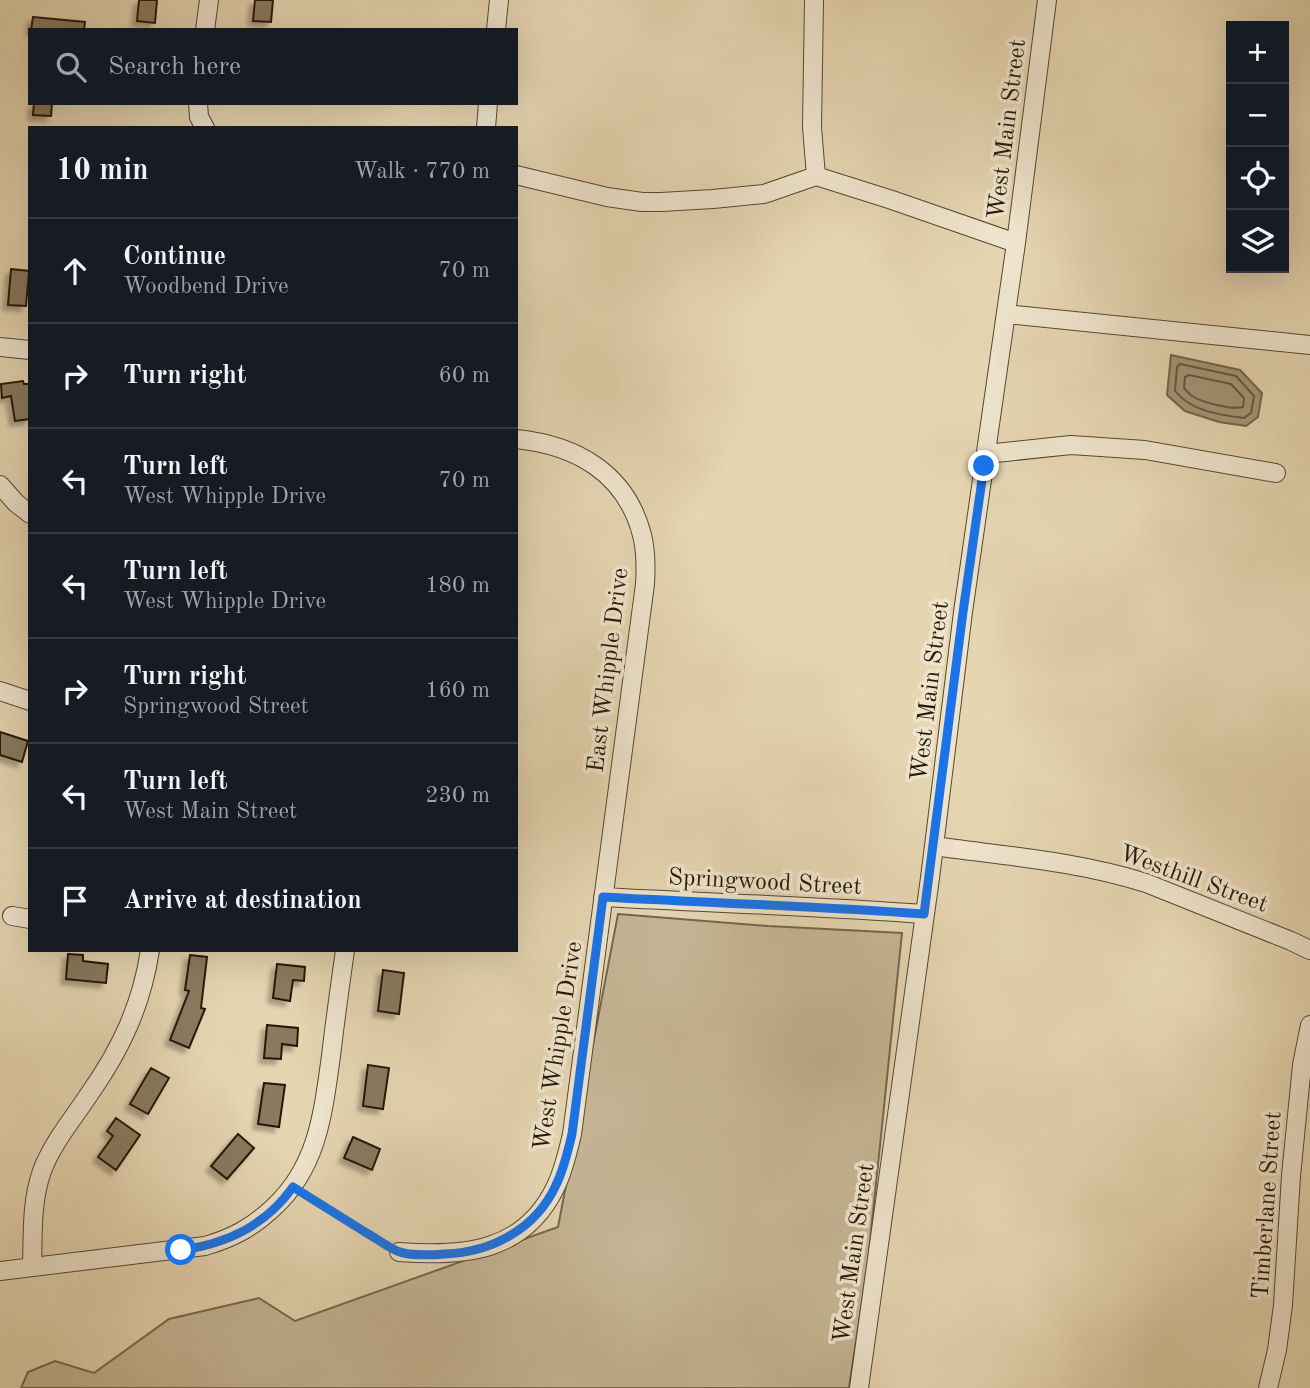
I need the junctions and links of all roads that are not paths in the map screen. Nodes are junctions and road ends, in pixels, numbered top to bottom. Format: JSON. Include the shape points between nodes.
{"nodes":[{"id":1,"x":209,"y":0,"type":"edge"},
{"id":2,"x":499,"y":0,"type":"edge"},
{"id":3,"x":814,"y":0,"type":"edge"},
{"id":4,"x":1047,"y":0,"type":"edge"},
{"id":5,"x":205,"y":28,"type":"edge"},
{"id":6,"x":496,"y":28,"type":"edge"},
{"id":7,"x":198,"y":105,"type":"edge"},
{"id":8,"x":488,"y":105,"type":"edge"},
{"id":9,"x":204,"y":126,"type":"edge"},
{"id":10,"x":486,"y":126,"type":"edge"},
{"id":11,"x":518,"y":175,"type":"edge"},
{"id":12,"x":816,"y":176,"type":"junction"},
{"id":13,"x":1016,"y":243,"type":"junction"},
{"id":14,"x":1006,"y":314,"type":"junction"},
{"id":15,"x":1310,"y":345,"type":"edge"},
{"id":16,"x":0,"y":347,"type":"edge"},
{"id":17,"x":28,"y":350,"type":"edge"},
{"id":18,"x":518,"y":439,"type":"edge"},
{"id":19,"x":986,"y":454,"type":"junction"},
{"id":20,"x":1276,"y":473,"type":"dead end"},
{"id":21,"x":0,"y":485,"type":"edge"},
{"id":22,"x":28,"y":512,"type":"edge"},
{"id":23,"x":0,"y":691,"type":"edge"},
{"id":24,"x":28,"y":700,"type":"edge"},
{"id":25,"x":934,"y":846,"type":"junction"},
{"id":26,"x":603,"y":897,"type":"junction"},
{"id":27,"x":924,"y":914,"type":"junction"},
{"id":28,"x":1310,"y":950,"type":"edge"},
{"id":29,"x":150,"y":952,"type":"edge"},
{"id":30,"x":345,"y":952,"type":"edge"},
{"id":31,"x":1310,"y":1025,"type":"edge"},
{"id":32,"x":399,"y":1252,"type":"road end"},
{"id":33,"x":32,"y":1267,"type":"junction"},
{"id":34,"x":0,"y":1271,"type":"edge"},
{"id":35,"x":859,"y":1388,"type":"edge"},
{"id":36,"x":1268,"y":1388,"type":"edge"}],
"edges":[{"from":1,"to":5,"type":"street"},
{"from":2,"to":6,"type":"street"},
{"from":3,"to":12,"type":"street"},
{"from":4,"to":13,"type":"street","name":"West Main Street"},
{"from":7,"to":9,"type":"street"},
{"from":8,"to":10,"type":"street"},
{"from":11,"to":12,"type":"street","via":[[607,197],[651,202],[764,194]]},
{"from":12,"to":13,"type":"street"},
{"from":13,"to":14,"type":"street","name":"West Main Street"},
{"from":14,"to":15,"type":"street"},
{"from":14,"to":19,"type":"street","name":"West Main Street"},
{"from":16,"to":17,"type":"street"},
{"from":18,"to":26,"type":"street","name":"East Whipple Drive","via":[[569,450],[607,474],[635,514],[642,536],[645,584]]},
{"from":19,"to":20,"type":"street","via":[[1072,445],[1145,450]]},
{"from":19,"to":25,"type":"street","name":"West Main Street"},
{"from":21,"to":22,"type":"street"},
{"from":23,"to":24,"type":"street"},
{"from":25,"to":27,"type":"street","name":"West Main Street"},
{"from":25,"to":28,"type":"street","name":"Westhill Street","via":[[1122,875]]},
{"from":26,"to":27,"type":"street","name":"Springwood Street"},
{"from":26,"to":32,"type":"street","name":"West Whipple Drive","via":[[572,1134],[550,1197],[538,1214],[505,1240],[461,1253]]},
{"from":27,"to":35,"type":"street","name":"West Main Street"},
{"from":29,"to":33,"type":"street","via":[[126,1033],[41,1172],[33,1216]]},
{"from":30,"to":33,"type":"street","via":[[321,1121],[307,1165],[279,1202],[260,1220],[220,1242]]},
{"from":31,"to":36,"type":"street","name":"Timberlane Street","via":[[1301,1065],[1283,1305]]},
{"from":33,"to":34,"type":"street"}]}
